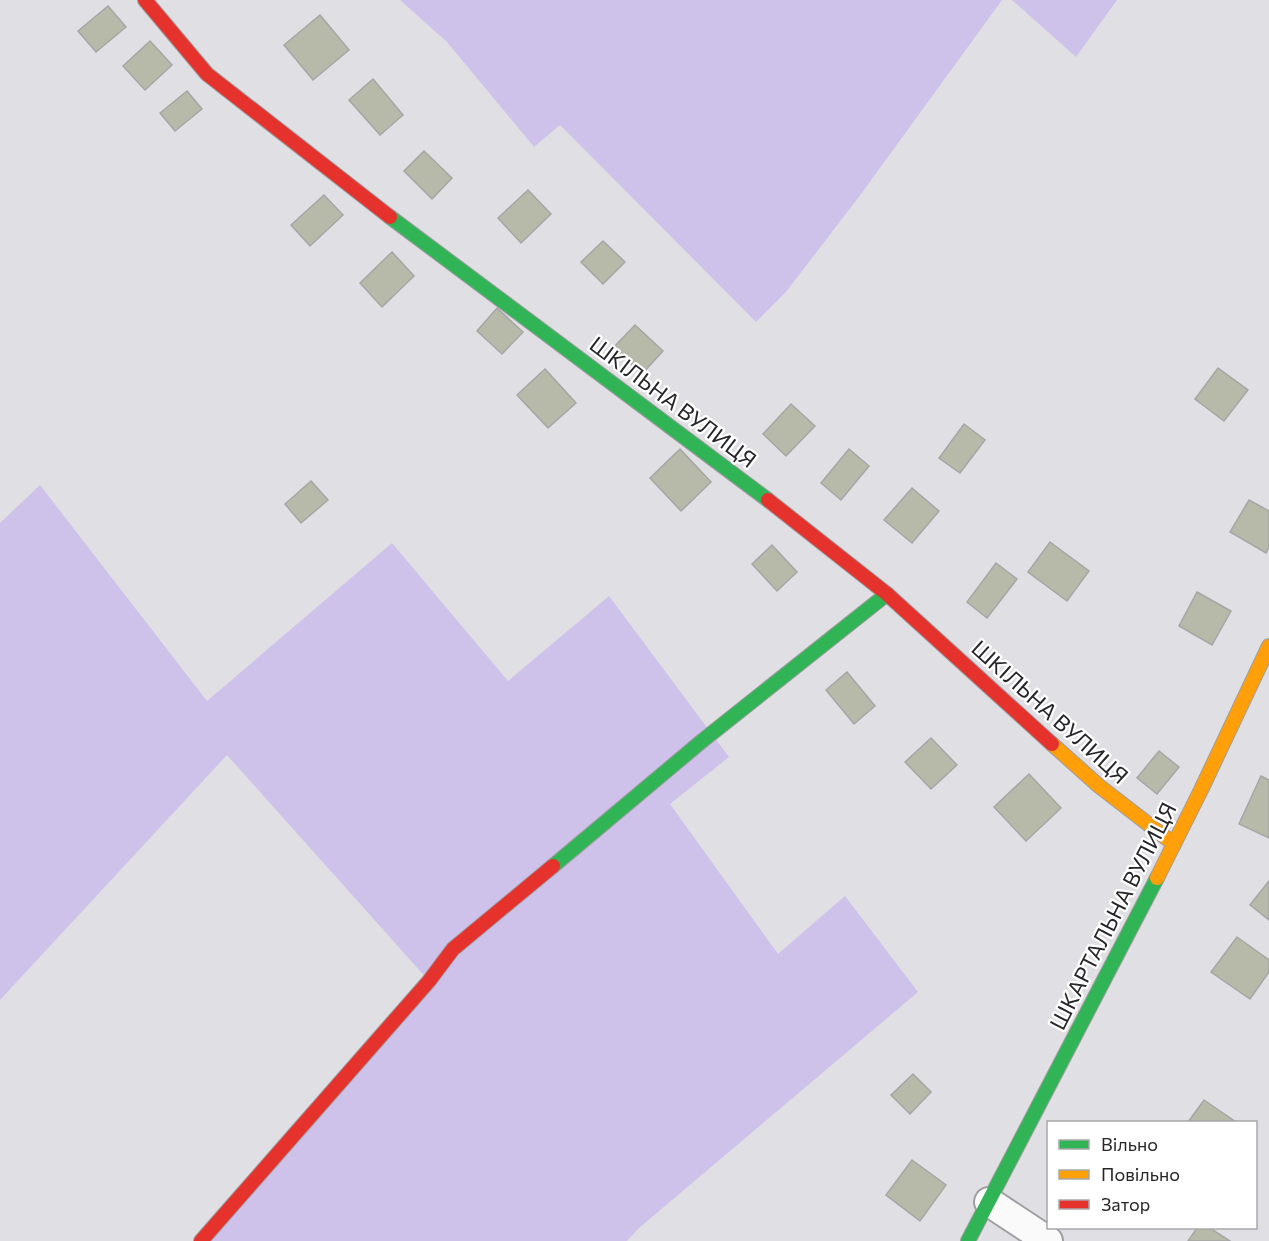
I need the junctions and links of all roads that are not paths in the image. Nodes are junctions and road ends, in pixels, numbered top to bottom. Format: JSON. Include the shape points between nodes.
{"nodes":[{"id":1,"x":145,"y":0,"type":"edge"},
{"id":2,"x":887,"y":594,"type":"junction"},
{"id":3,"x":1269,"y":646,"type":"edge"},
{"id":4,"x":1174,"y":844,"type":"junction"},
{"id":5,"x":989,"y":1202,"type":"junction"},
{"id":6,"x":201,"y":1241,"type":"edge"},
{"id":7,"x":968,"y":1241,"type":"edge"},
{"id":8,"x":1048,"y":1241,"type":"edge"}],
"edges":[{"from":1,"to":2,"type":"street","name":"ШКІЛЬНА ВУЛИЦЯ","via":[[207,74],[407,231],[746,482]]},
{"from":2,"to":4,"type":"street","name":"ШКІЛЬНА ВУЛИЦЯ","via":[[1099,786]]},
{"from":2,"to":6,"type":"street","via":[[702,741],[453,949]]},
{"from":3,"to":4,"type":"street","name":"ШКАРТАЛЬНА ВУЛИЦЯ"},
{"from":4,"to":5,"type":"street","name":"ШКАРТАЛЬНА ВУЛИЦЯ"},
{"from":5,"to":7,"type":"street","name":"ШКАРТАЛЬНА ВУЛИЦЯ"},
{"from":5,"to":8,"type":"street"}]}
